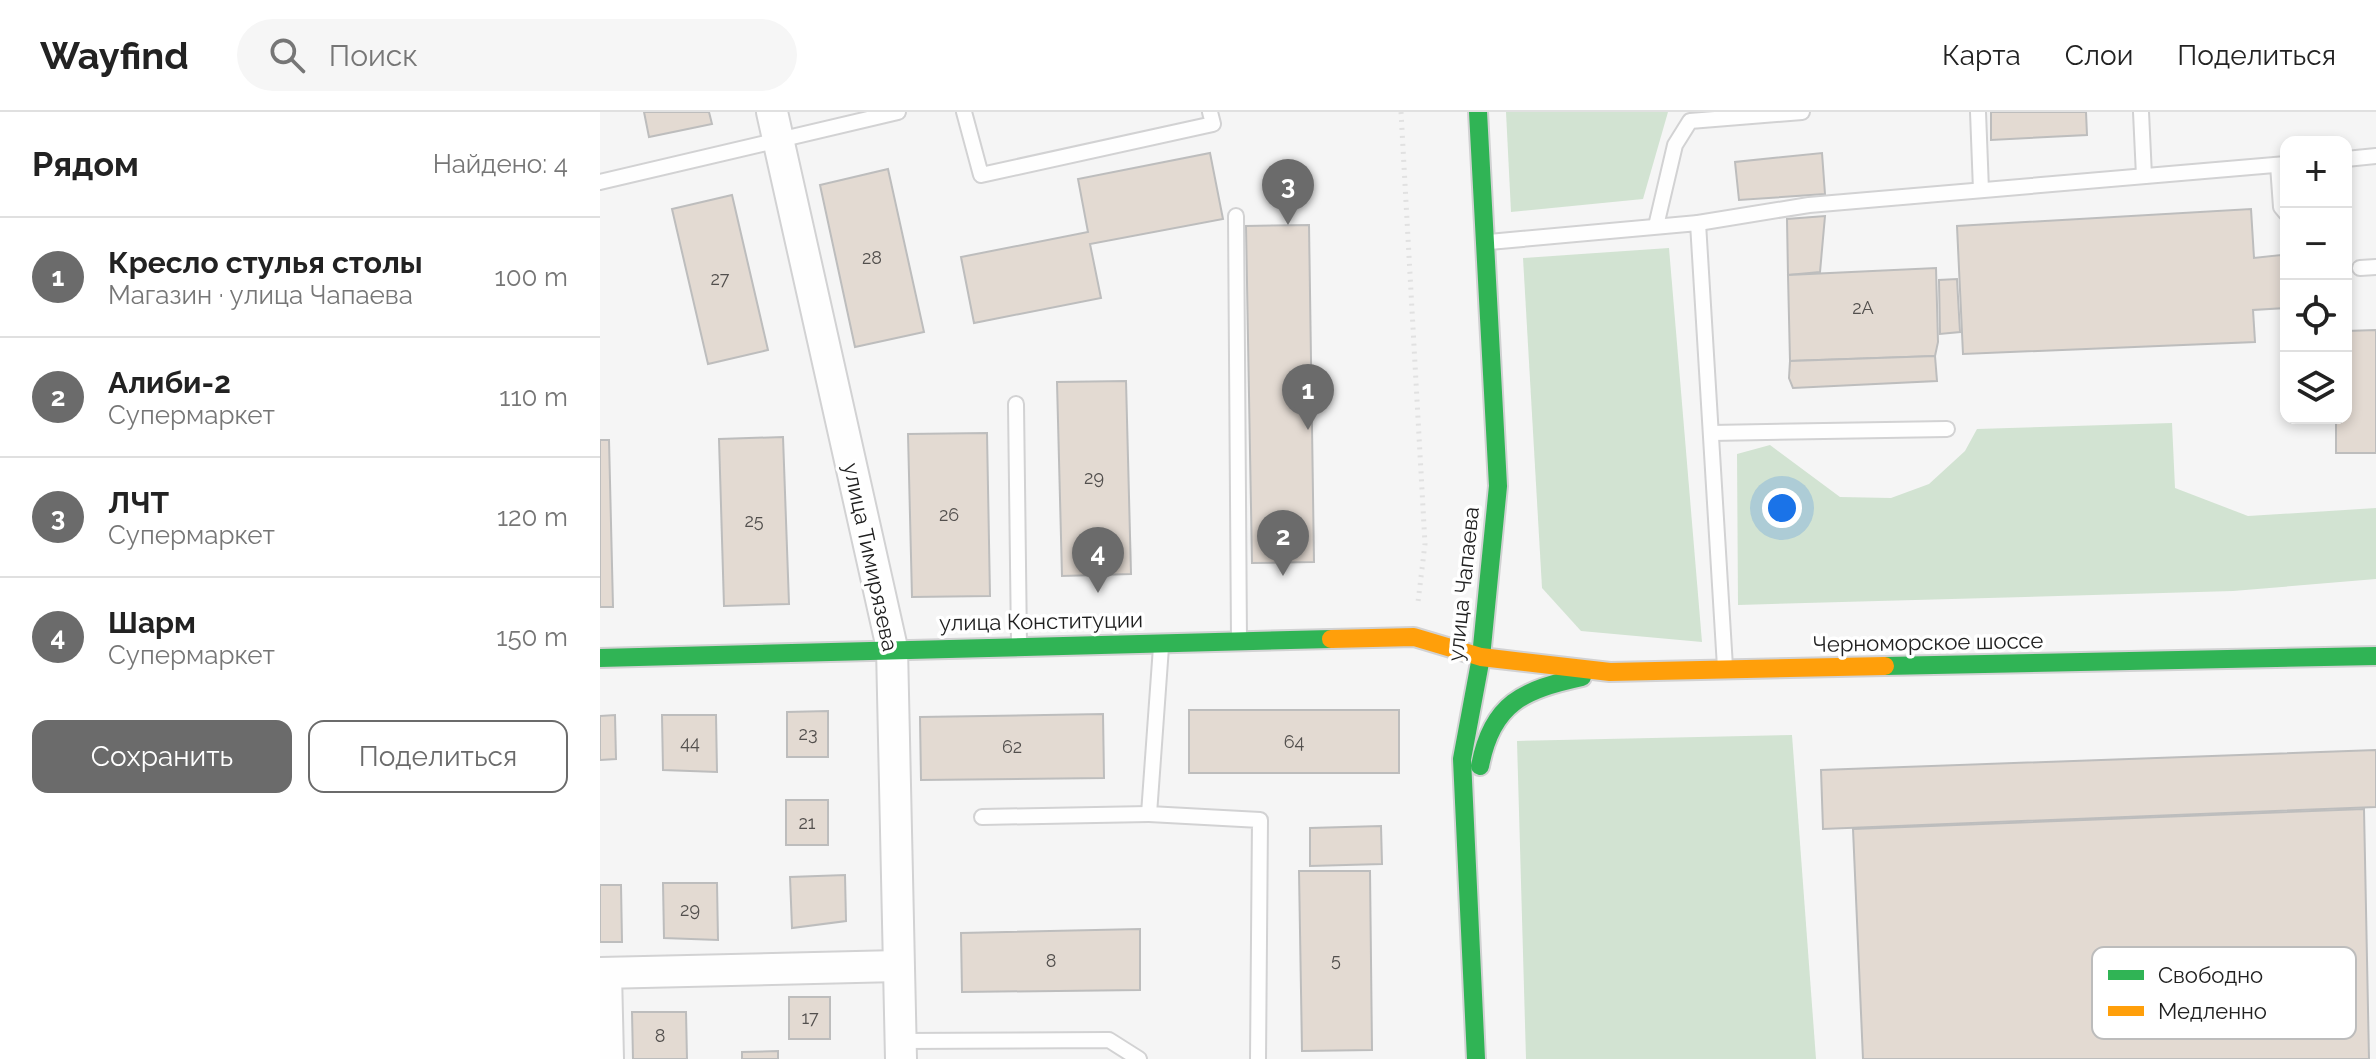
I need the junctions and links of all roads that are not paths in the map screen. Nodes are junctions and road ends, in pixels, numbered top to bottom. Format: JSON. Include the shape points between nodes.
{"nodes":[{"id":1,"x":898,"y":112,"type":"edge"},
{"id":2,"x":964,"y":112,"type":"edge"},
{"id":3,"x":1210,"y":112,"type":"edge"},
{"id":4,"x":1478,"y":112,"type":"edge"},
{"id":5,"x":1802,"y":112,"type":"edge"},
{"id":6,"x":1978,"y":112,"type":"edge"},
{"id":7,"x":2141,"y":112,"type":"edge"},
{"id":8,"x":1693,"y":117,"type":"edge"},
{"id":9,"x":775,"y":126,"type":"edge"},
{"id":10,"x":2376,"y":156,"type":"edge"},
{"id":11,"x":2352,"y":158,"type":"edge"},
{"id":12,"x":2280,"y":164,"type":"edge"},
{"id":13,"x":2144,"y":176,"type":"junction"},
{"id":14,"x":600,"y":182,"type":"edge"},
{"id":15,"x":1981,"y":190,"type":"junction"},
{"id":16,"x":1236,"y":216,"type":"dead end"},
{"id":17,"x":1698,"y":223,"type":"junction"},
{"id":18,"x":1656,"y":226,"type":"junction"},
{"id":19,"x":1485,"y":243,"type":"junction"},
{"id":20,"x":2376,"y":267,"type":"edge"},
{"id":21,"x":2360,"y":268,"type":"dead end"},
{"id":22,"x":1016,"y":404,"type":"dead end"},
{"id":23,"x":1947,"y":429,"type":"dead end"},
{"id":24,"x":1711,"y":433,"type":"junction"},
{"id":25,"x":1239,"y":641,"type":"junction"},
{"id":26,"x":1162,"y":642,"type":"junction"},
{"id":27,"x":1019,"y":645,"type":"junction"},
{"id":28,"x":892,"y":648,"type":"junction"},
{"id":29,"x":2376,"y":656,"type":"edge"},
{"id":30,"x":1481,"y":657,"type":"junction"},
{"id":31,"x":600,"y":658,"type":"edge"},
{"id":32,"x":1725,"y":670,"type":"junction"},
{"id":33,"x":1610,"y":672,"type":"junction"},
{"id":34,"x":1149,"y":814,"type":"junction"},
{"id":35,"x":982,"y":817,"type":"dead end"},
{"id":36,"x":1469,"y":903,"type":"junction"},
{"id":37,"x":898,"y":966,"type":"junction"},
{"id":38,"x":603,"y":973,"type":"edge"},
{"id":39,"x":900,"y":1050,"type":"edge"},
{"id":40,"x":608,"y":1059,"type":"edge"},
{"id":41,"x":1139,"y":1059,"type":"edge"},
{"id":42,"x":1258,"y":1059,"type":"edge"},
{"id":43,"x":1476,"y":1059,"type":"edge"}],
"edges":[{"from":1,"to":9,"type":"lane"},
{"from":2,"to":3,"type":"lane","via":[[981,175],[1213,124]]},
{"from":4,"to":19,"type":"main road","name":"улица Чапаева"},
{"from":5,"to":8,"type":"lane"},
{"from":6,"to":15,"type":"lane"},
{"from":7,"to":13,"type":"lane"},
{"from":8,"to":18,"type":"lane","via":[[1675,145]]},
{"from":9,"to":14,"type":"lane"},
{"from":9,"to":28,"type":"street","name":"улица Тимирязева"},
{"from":10,"to":11,"type":"lane"},
{"from":12,"to":13,"type":"lane"},
{"from":13,"to":15,"type":"lane"},
{"from":15,"to":17,"type":"lane","via":[[1809,205]]},
{"from":16,"to":25,"type":"lane"},
{"from":17,"to":18,"type":"lane"},
{"from":17,"to":24,"type":"lane"},
{"from":18,"to":19,"type":"lane"},
{"from":19,"to":30,"type":"main road","name":"улица Чапаева","via":[[1498,486]]},
{"from":20,"to":21,"type":"lane"},
{"from":22,"to":27,"type":"lane"},
{"from":23,"to":24,"type":"lane"},
{"from":24,"to":32,"type":"lane"},
{"from":25,"to":26,"type":"main road","name":"улица Конституции"},
{"from":25,"to":30,"type":"main road","name":"улица Конституции","via":[[1414,637]]},
{"from":26,"to":27,"type":"main road","name":"улица Конституции"},
{"from":26,"to":34,"type":"lane"},
{"from":27,"to":28,"type":"main road","name":"улица Конституции"},
{"from":28,"to":31,"type":"main road","name":"улица Конституции"},
{"from":28,"to":37,"type":"street","name":"улица Тимирязева"},
{"from":29,"to":32,"type":"main road","name":"Черноморское шоссе"},
{"from":30,"to":33,"type":"main road","name":"Черноморское шоссе"},
{"from":30,"to":36,"type":"main road","name":"улица Чапаева","via":[[1462,759]]},
{"from":32,"to":33,"type":"main road","name":"Черноморское шоссе"},
{"from":33,"to":36,"type":"main road","via":[[1536,686],[1490,724],[1480,761]]},
{"from":34,"to":35,"type":"lane"},
{"from":34,"to":42,"type":"lane","via":[[1260,820]]},
{"from":36,"to":43,"type":"main road","name":"улица Чапаева"},
{"from":37,"to":38,"type":"street"},
{"from":37,"to":39,"type":"street","name":"улица Тимирязева"},
{"from":38,"to":40,"type":"street"},
{"from":39,"to":41,"type":"lane","via":[[1109,1040]]}]}
